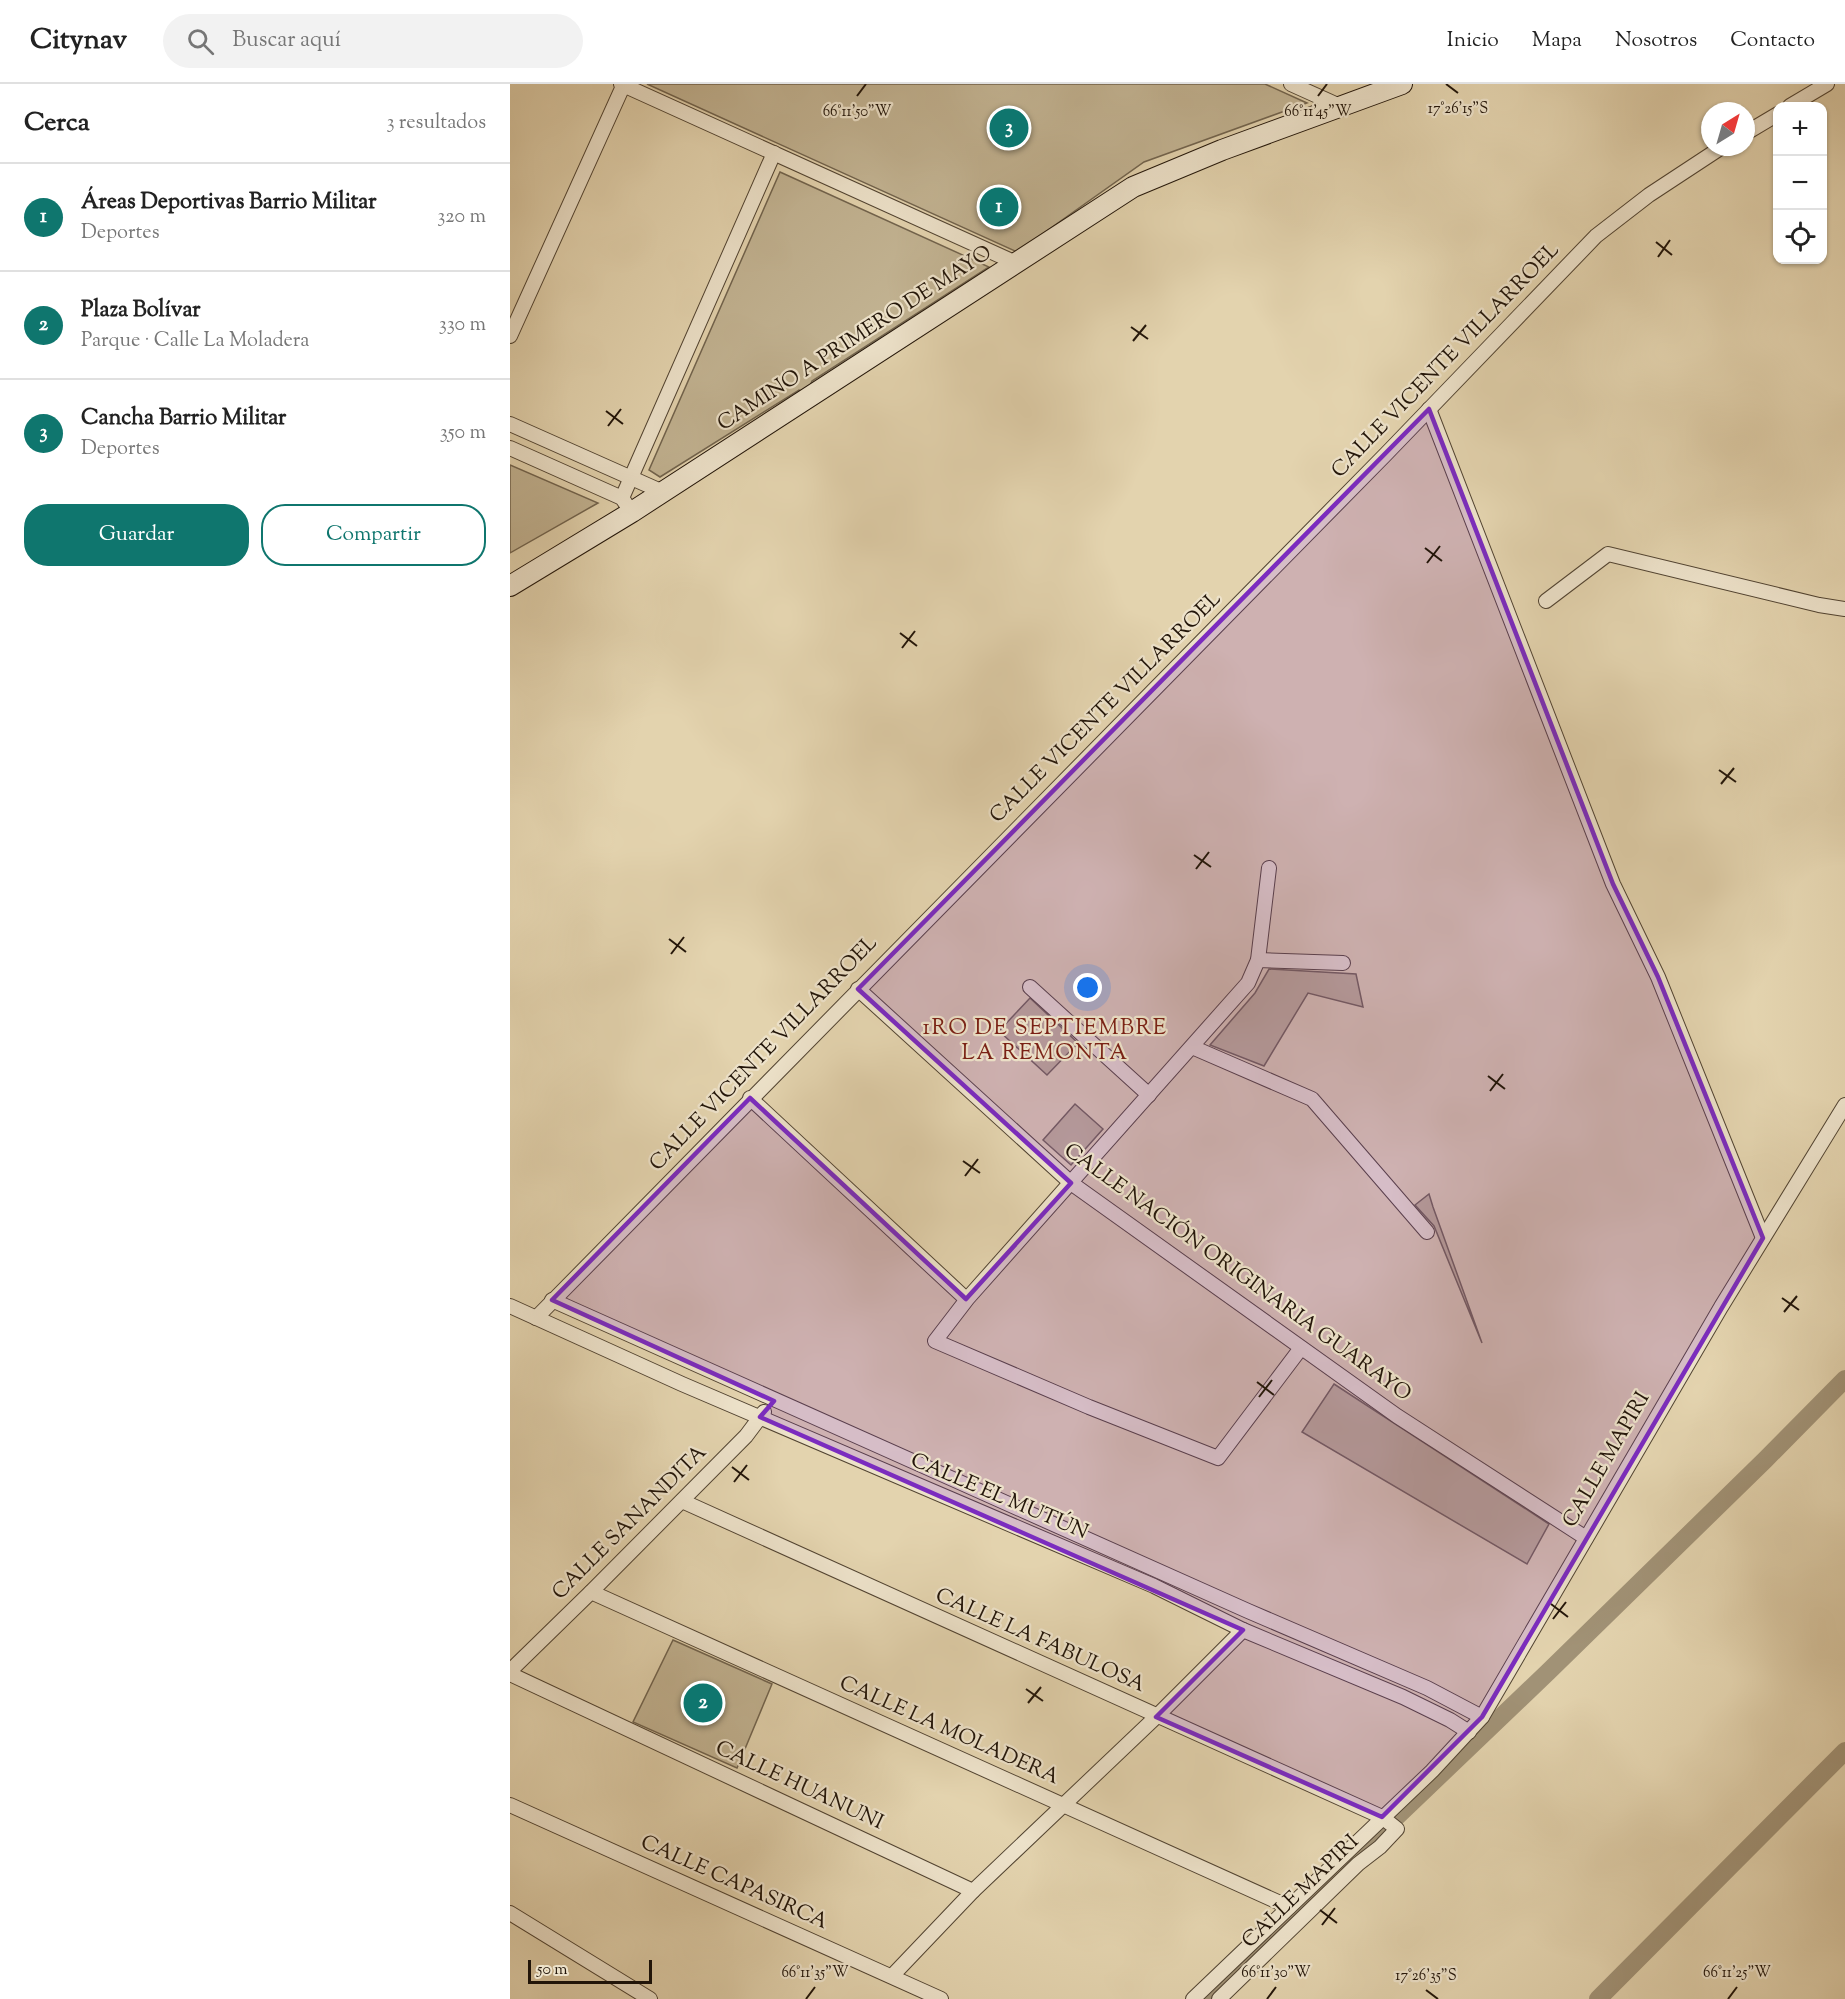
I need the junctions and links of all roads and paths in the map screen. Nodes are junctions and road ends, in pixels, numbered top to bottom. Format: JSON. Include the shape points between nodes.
{"nodes":[{"id":1,"x":623,"y":84,"type":"edge"},
{"id":2,"x":1290,"y":84,"type":"edge"},
{"id":3,"x":1402,"y":84,"type":"edge"},
{"id":4,"x":1827,"y":84,"type":"edge"},
{"id":5,"x":1797,"y":102,"type":"edge"},
{"id":6,"x":1342,"y":107,"type":"junction"},
{"id":7,"x":1773,"y":117,"type":"edge"},
{"id":8,"x":1755,"y":128,"type":"edge"},
{"id":9,"x":774,"y":153,"type":"junction"},
{"id":10,"x":1708,"y":156,"type":"edge"},
{"id":11,"x":1016,"y":263,"type":"junction"},
{"id":12,"x":510,"y":336,"type":"edge"},
{"id":13,"x":1429,"y":409,"type":"junction"},
{"id":14,"x":510,"y":424,"type":"edge"},
{"id":15,"x":510,"y":448,"type":"edge"},
{"id":16,"x":631,"y":478,"type":"junction"},
{"id":17,"x":663,"y":492,"type":"junction"},
{"id":18,"x":627,"y":505,"type":"junction"},
{"id":19,"x":510,"y":586,"type":"edge"},
{"id":20,"x":1546,"y":601,"type":"dead end"},
{"id":21,"x":1845,"y":609,"type":"edge"},
{"id":22,"x":1269,"y":868,"type":"dead end"},
{"id":23,"x":1258,"y":960,"type":"junction"},
{"id":24,"x":1343,"y":963,"type":"dead end"},
{"id":25,"x":1030,"y":987,"type":"dead end"},
{"id":26,"x":858,"y":989,"type":"junction"},
{"id":27,"x":1192,"y":1047,"type":"junction"},
{"id":28,"x":1149,"y":1095,"type":"junction"},
{"id":29,"x":750,"y":1098,"type":"junction"},
{"id":30,"x":1845,"y":1105,"type":"edge"},
{"id":31,"x":1071,"y":1183,"type":"junction"},
{"id":32,"x":1427,"y":1232,"type":"dead end"},
{"id":33,"x":1763,"y":1238,"type":"junction"},
{"id":34,"x":966,"y":1299,"type":"junction"},
{"id":35,"x":552,"y":1300,"type":"junction"},
{"id":36,"x":510,"y":1306,"type":"edge"},
{"id":37,"x":536,"y":1318,"type":"junction"},
{"id":38,"x":1301,"y":1348,"type":"junction"},
{"id":39,"x":774,"y":1401,"type":"junction"},
{"id":40,"x":760,"y":1417,"type":"junction"},
{"id":41,"x":682,"y":1501,"type":"junction"},
{"id":42,"x":1586,"y":1538,"type":"junction"},
{"id":43,"x":591,"y":1592,"type":"junction"},
{"id":44,"x":1243,"y":1630,"type":"junction"},
{"id":45,"x":510,"y":1673,"type":"edge"},
{"id":46,"x":1156,"y":1717,"type":"junction"},
{"id":47,"x":1482,"y":1717,"type":"junction"},
{"id":48,"x":1469,"y":1732,"type":"junction"},
{"id":49,"x":510,"y":1805,"type":"edge"},
{"id":50,"x":1062,"y":1806,"type":"junction"},
{"id":51,"x":1382,"y":1817,"type":"junction"},
{"id":52,"x":973,"y":1891,"type":"junction"},
{"id":53,"x":1289,"y":1907,"type":"junction"},
{"id":54,"x":510,"y":1913,"type":"edge"},
{"id":55,"x":892,"y":1976,"type":"junction"},
{"id":56,"x":916,"y":1994,"type":"edge"},
{"id":57,"x":650,"y":1999,"type":"edge"},
{"id":58,"x":941,"y":1999,"type":"edge"},
{"id":59,"x":1193,"y":1999,"type":"edge"},
{"id":60,"x":1219,"y":1999,"type":"edge"}],
"edges":[{"from":1,"to":9,"type":"street"},
{"from":1,"to":12,"type":"street"},
{"from":2,"to":6,"type":"street"},
{"from":3,"to":6,"type":"main road","name":"CAMINO A PRIMERO DE MAYO"},
{"from":4,"to":5,"type":"street"},
{"from":6,"to":11,"type":"main road","name":"CAMINO A PRIMERO DE MAYO","via":[[1133,187]]},
{"from":7,"to":8,"type":"street"},
{"from":9,"to":11,"type":"street"},
{"from":9,"to":16,"type":"street"},
{"from":10,"to":13,"type":"street","name":"CALLE VICENTE VILLARROEL","via":[[1648,195],[1596,236]]},
{"from":11,"to":17,"type":"main road","name":"CAMINO A PRIMERO DE MAYO"},
{"from":13,"to":26,"type":"street","name":"CALLE VICENTE VILLARROEL"},
{"from":13,"to":33,"type":"street","via":[[1613,884],[1658,977]]},
{"from":14,"to":16,"type":"street"},
{"from":15,"to":18,"type":"street"},
{"from":16,"to":17,"type":"street"},
{"from":16,"to":18,"type":"street"},
{"from":17,"to":18,"type":"main road","name":"CAMINO A PRIMERO DE MAYO"},
{"from":18,"to":19,"type":"main road","name":"CAMINO A PRIMERO DE MAYO"},
{"from":20,"to":21,"type":"street","via":[[1608,554]]},
{"from":22,"to":23,"type":"street"},
{"from":23,"to":24,"type":"street"},
{"from":23,"to":27,"type":"street","via":[[1248,983]]},
{"from":25,"to":28,"type":"street"},
{"from":26,"to":29,"type":"street","name":"CALLE VICENTE VILLARROEL"},
{"from":26,"to":31,"type":"street","name":"CALLE NACIÓN ORIGINARIA GUARAYO"},
{"from":27,"to":28,"type":"street"},
{"from":27,"to":32,"type":"street","via":[[1312,1099]]},
{"from":28,"to":31,"type":"street"},
{"from":29,"to":34,"type":"street"},
{"from":29,"to":35,"type":"street","name":"CALLE VICENTE VILLARROEL"},
{"from":30,"to":33,"type":"street","name":"CALLE MAPIRI"},
{"from":31,"to":34,"type":"street"},
{"from":31,"to":38,"type":"street","name":"CALLE NACIÓN ORIGINARIA GUARAYO"},
{"from":33,"to":42,"type":"street","name":"CALLE MAPIRI"},
{"from":34,"to":38,"type":"street","via":[[935,1341],[1218,1458]]},
{"from":35,"to":37,"type":"street","name":"CALLE VICENTE VILLARROEL"},
{"from":35,"to":39,"type":"street","name":"CALLE EL MUTÚN"},
{"from":36,"to":37,"type":"street","name":"CALLE EL MUTÚN"},
{"from":37,"to":40,"type":"street","name":"CALLE EL MUTÚN"},
{"from":38,"to":42,"type":"street","name":"CALLE NACIÓN ORIGINARIA GUARAYO","via":[[1397,1416]]},
{"from":39,"to":40,"type":"street","name":"CALLE SANANDITA"},
{"from":39,"to":47,"type":"street","name":"CALLE EL MUTÚN","via":[[1427,1688]]},
{"from":40,"to":41,"type":"street","name":"CALLE SANANDITA"},
{"from":40,"to":44,"type":"street","name":"CALLE EL MUTÚN","via":[[1154,1586]]},
{"from":41,"to":43,"type":"street","name":"CALLE SANANDITA"},
{"from":41,"to":46,"type":"street","name":"CALLE LA FABULOSA"},
{"from":42,"to":47,"type":"street","name":"CALLE MAPIRI"},
{"from":43,"to":45,"type":"street","name":"CALLE SANANDITA"},
{"from":43,"to":50,"type":"street","name":"CALLE LA MOLADERA"},
{"from":44,"to":46,"type":"street"},
{"from":44,"to":48,"type":"street","name":"CALLE EL MUTÚN","via":[[1403,1697]]},
{"from":45,"to":52,"type":"street","name":"CALLE HUANUNI"},
{"from":46,"to":50,"type":"street"},
{"from":46,"to":51,"type":"street","name":"CALLE LA FABULOSA"},
{"from":47,"to":48,"type":"street","name":"CALLE MAPIRI"},
{"from":48,"to":51,"type":"street","name":"CALLE MAPIRI"},
{"from":49,"to":55,"type":"street","name":"CALLE CAPASIRCA"},
{"from":50,"to":52,"type":"street"},
{"from":50,"to":53,"type":"street","name":"CALLE LA MOLADERA"},
{"from":51,"to":53,"type":"street","name":"CALLE MAPIRI"},
{"from":51,"to":60,"type":"street","name":"CALLE MAPIRI","via":[[1398,1829]]},
{"from":52,"to":55,"type":"street"},
{"from":53,"to":59,"type":"street","name":"CALLE MAPIRI"},
{"from":54,"to":57,"type":"street"},
{"from":55,"to":56,"type":"street","name":"CALLE CAPASIRCA"},
{"from":56,"to":58,"type":"street","name":"CALLE CAPASIRCA"}]}
